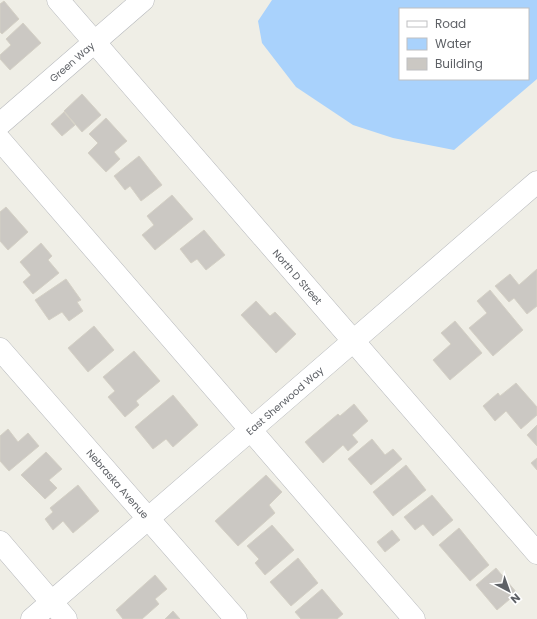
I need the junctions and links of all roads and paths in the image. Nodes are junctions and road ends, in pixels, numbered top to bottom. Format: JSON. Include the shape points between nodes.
{"nodes":[{"id":1,"x":58,"y":0,"type":"edge"},
{"id":2,"x":143,"y":0,"type":"edge"},
{"id":3,"x":95,"y":42,"type":"junction"},
{"id":4,"x":0,"y":124,"type":"edge"},
{"id":5,"x":0,"y":140,"type":"edge"},
{"id":6,"x":537,"y":182,"type":"edge"},
{"id":7,"x":353,"y":341,"type":"junction"},
{"id":8,"x":0,"y":349,"type":"edge"},
{"id":9,"x":250,"y":430,"type":"junction"},
{"id":10,"x":148,"y":518,"type":"junction"},
{"id":11,"x":0,"y":542,"type":"edge"},
{"id":12,"x":537,"y":553,"type":"edge"},
{"id":13,"x":52,"y":602,"type":"junction"},
{"id":14,"x":32,"y":619,"type":"edge"},
{"id":15,"x":66,"y":619,"type":"edge"},
{"id":16,"x":236,"y":619,"type":"edge"},
{"id":17,"x":414,"y":619,"type":"edge"}],
"edges":[{"from":1,"to":3,"type":"street","name":"North D Street"},
{"from":2,"to":3,"type":"street","name":"Green Way"},
{"from":3,"to":4,"type":"street","name":"Green Way"},
{"from":3,"to":7,"type":"street","name":"North D Street"},
{"from":5,"to":9,"type":"street"},
{"from":6,"to":7,"type":"street","name":"East Sherwood Way"},
{"from":7,"to":9,"type":"street","name":"East Sherwood Way"},
{"from":7,"to":12,"type":"street","name":"North D Street"},
{"from":8,"to":10,"type":"street","name":"Nebraska Avenue"},
{"from":9,"to":10,"type":"street","name":"East Sherwood Way"},
{"from":9,"to":17,"type":"street"},
{"from":10,"to":13,"type":"street","name":"East Sherwood Way"},
{"from":10,"to":16,"type":"street","name":"Nebraska Avenue"},
{"from":11,"to":13,"type":"street"},
{"from":13,"to":14,"type":"street","name":"East Sherwood Way"},
{"from":13,"to":15,"type":"street"}]}
